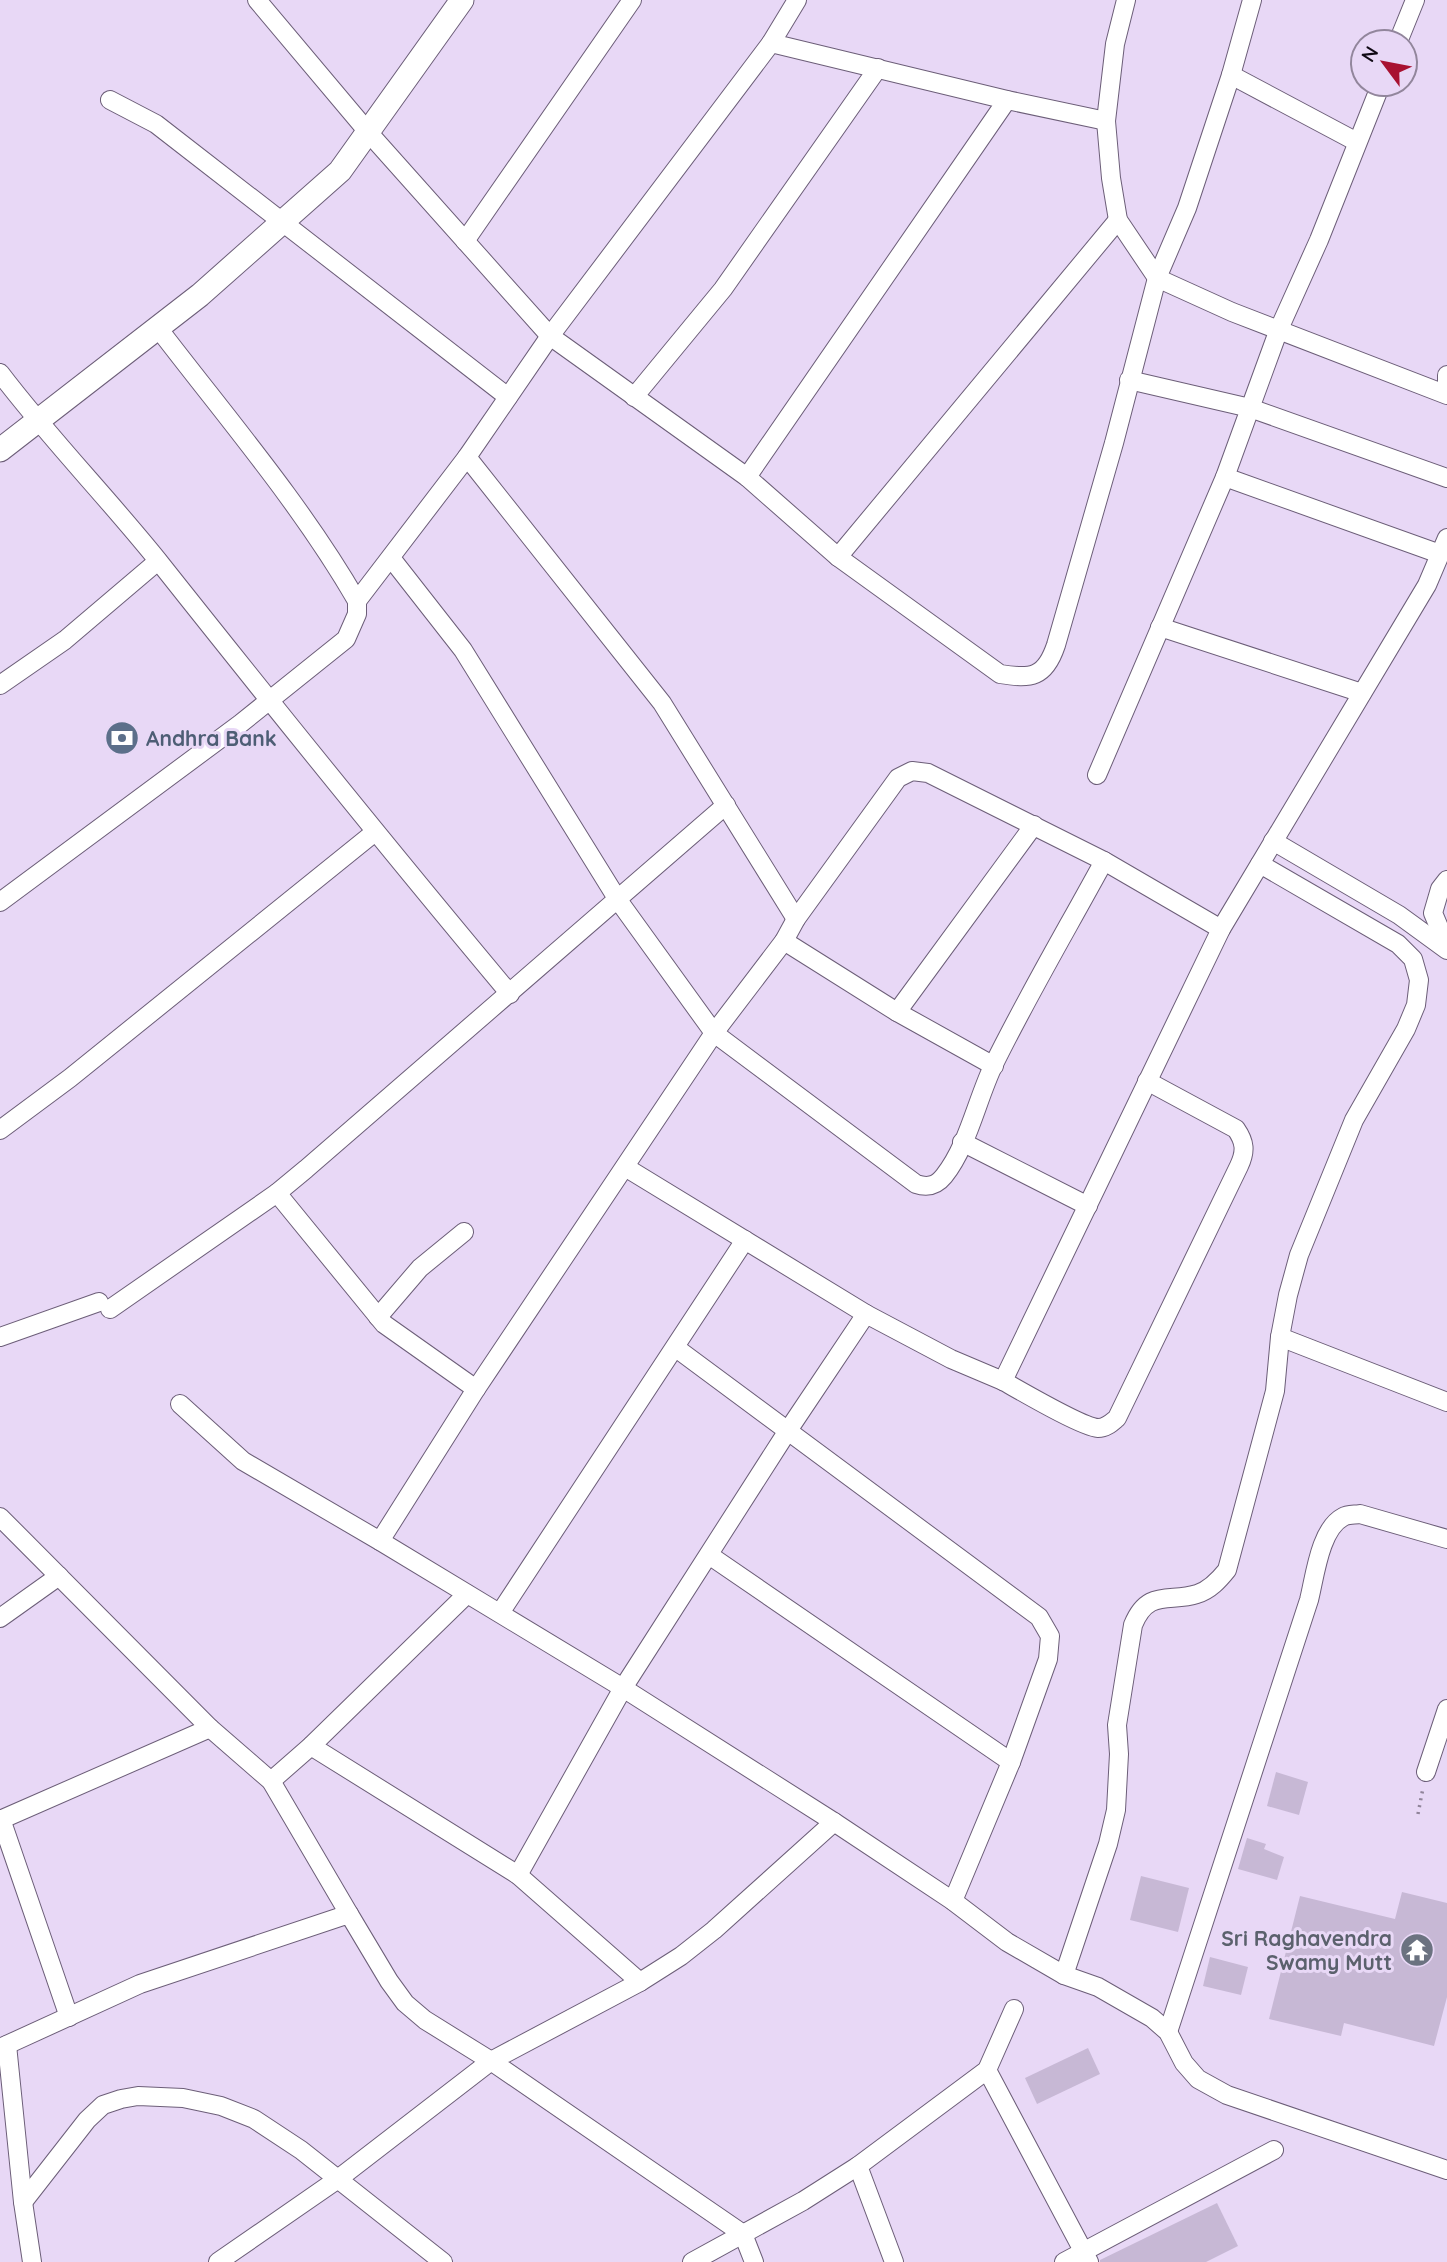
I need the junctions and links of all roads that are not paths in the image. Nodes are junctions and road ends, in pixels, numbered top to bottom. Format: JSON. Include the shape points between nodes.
{"nodes":[{"id":1,"x":257,"y":0,"type":"edge"},
{"id":2,"x":462,"y":0,"type":"edge"},
{"id":3,"x":632,"y":0,"type":"edge"},
{"id":4,"x":797,"y":0,"type":"edge"},
{"id":5,"x":1124,"y":0,"type":"edge"},
{"id":6,"x":1252,"y":0,"type":"edge"},
{"id":7,"x":1415,"y":0,"type":"edge"},
{"id":8,"x":1404,"y":28,"type":"edge"},
{"id":9,"x":771,"y":43,"type":"junction"},
{"id":10,"x":878,"y":68,"type":"junction"},
{"id":11,"x":1231,"y":75,"type":"junction"},
{"id":12,"x":1375,"y":98,"type":"edge"},
{"id":13,"x":110,"y":100,"type":"dead end"},
{"id":14,"x":1007,"y":100,"type":"junction"},
{"id":15,"x":1106,"y":121,"type":"junction"},
{"id":16,"x":368,"y":132,"type":"junction"},
{"id":17,"x":1357,"y":142,"type":"junction"},
{"id":18,"x":1118,"y":220,"type":"junction"},
{"id":19,"x":282,"y":222,"type":"junction"},
{"id":20,"x":465,"y":241,"type":"junction"},
{"id":21,"x":1157,"y":278,"type":"junction"},
{"id":22,"x":158,"y":327,"type":"junction"},
{"id":23,"x":1279,"y":329,"type":"junction"},
{"id":24,"x":547,"y":341,"type":"junction"},
{"id":25,"x":0,"y":373,"type":"edge"},
{"id":26,"x":1447,"y":375,"type":"edge"},
{"id":27,"x":1129,"y":380,"type":"junction"},
{"id":28,"x":1447,"y":382,"type":"edge"},
{"id":29,"x":512,"y":392,"type":"junction"},
{"id":30,"x":1447,"y":395,"type":"edge"},
{"id":31,"x":634,"y":397,"type":"junction"},
{"id":32,"x":1250,"y":408,"type":"junction"},
{"id":33,"x":37,"y":422,"type":"junction"},
{"id":34,"x":0,"y":450,"type":"edge"},
{"id":35,"x":467,"y":457,"type":"junction"},
{"id":36,"x":747,"y":477,"type":"junction"},
{"id":37,"x":1225,"y":477,"type":"junction"},
{"id":38,"x":1447,"y":478,"type":"edge"},
{"id":39,"x":1444,"y":546,"type":"edge"},
{"id":40,"x":391,"y":558,"type":"junction"},
{"id":41,"x":838,"y":558,"type":"junction"},
{"id":42,"x":158,"y":561,"type":"junction"},
{"id":43,"x":357,"y":601,"type":"junction"},
{"id":44,"x":1160,"y":627,"type":"junction"},
{"id":45,"x":0,"y":685,"type":"edge"},
{"id":46,"x":1362,"y":693,"type":"junction"},
{"id":47,"x":269,"y":701,"type":"junction"},
{"id":48,"x":1097,"y":775,"type":"dead end"},
{"id":49,"x":726,"y":805,"type":"junction"},
{"id":50,"x":1034,"y":825,"type":"junction"},
{"id":51,"x":375,"y":832,"type":"junction"},
{"id":52,"x":1273,"y":841,"type":"junction"},
{"id":53,"x":1104,"y":861,"type":"junction"},
{"id":54,"x":1260,"y":864,"type":"junction"},
{"id":55,"x":1447,"y":880,"type":"edge"},
{"id":56,"x":618,"y":900,"type":"junction"},
{"id":57,"x":0,"y":901,"type":"edge"},
{"id":58,"x":796,"y":919,"type":"junction"},
{"id":59,"x":1221,"y":929,"type":"junction"},
{"id":60,"x":784,"y":941,"type":"junction"},
{"id":61,"x":1447,"y":948,"type":"edge"},
{"id":62,"x":510,"y":994,"type":"junction"},
{"id":63,"x":897,"y":1012,"type":"junction"},
{"id":64,"x":714,"y":1033,"type":"junction"},
{"id":65,"x":993,"y":1066,"type":"junction"},
{"id":66,"x":1147,"y":1081,"type":"junction"},
{"id":67,"x":0,"y":1130,"type":"edge"},
{"id":68,"x":962,"y":1142,"type":"junction"},
{"id":69,"x":625,"y":1167,"type":"junction"},
{"id":70,"x":277,"y":1193,"type":"junction"},
{"id":71,"x":1088,"y":1206,"type":"junction"},
{"id":72,"x":464,"y":1232,"type":"dead end"},
{"id":73,"x":745,"y":1240,"type":"junction"},
{"id":74,"x":866,"y":1314,"type":"junction"},
{"id":75,"x":378,"y":1317,"type":"junction"},
{"id":76,"x":0,"y":1337,"type":"edge"},
{"id":77,"x":1280,"y":1337,"type":"junction"},
{"id":78,"x":676,"y":1348,"type":"junction"},
{"id":79,"x":1003,"y":1381,"type":"junction"},
{"id":80,"x":476,"y":1389,"type":"junction"},
{"id":81,"x":1447,"y":1402,"type":"edge"},
{"id":82,"x":180,"y":1404,"type":"dead end"},
{"id":83,"x":787,"y":1432,"type":"junction"},
{"id":84,"x":0,"y":1517,"type":"edge"},
{"id":85,"x":1447,"y":1539,"type":"edge"},
{"id":86,"x":380,"y":1541,"type":"junction"},
{"id":87,"x":709,"y":1555,"type":"junction"},
{"id":88,"x":59,"y":1576,"type":"junction"},
{"id":89,"x":467,"y":1594,"type":"junction"},
{"id":90,"x":500,"y":1614,"type":"junction"},
{"id":91,"x":0,"y":1618,"type":"edge"},
{"id":92,"x":623,"y":1688,"type":"junction"},
{"id":93,"x":1447,"y":1709,"type":"edge"},
{"id":94,"x":210,"y":1728,"type":"junction"},
{"id":95,"x":311,"y":1745,"type":"junction"},
{"id":96,"x":1011,"y":1762,"type":"junction"},
{"id":97,"x":1426,"y":1772,"type":"dead end"},
{"id":98,"x":271,"y":1780,"type":"junction"},
{"id":99,"x":1,"y":1819,"type":"edge"},
{"id":100,"x":834,"y":1822,"type":"junction"},
{"id":101,"x":518,"y":1875,"type":"junction"},
{"id":102,"x":953,"y":1901,"type":"junction"},
{"id":103,"x":349,"y":1914,"type":"junction"},
{"id":104,"x":1064,"y":1975,"type":"junction"},
{"id":105,"x":640,"y":1982,"type":"junction"},
{"id":106,"x":1014,"y":2009,"type":"dead end"},
{"id":107,"x":69,"y":2017,"type":"junction"},
{"id":108,"x":1168,"y":2032,"type":"junction"},
{"id":109,"x":3,"y":2047,"type":"edge"},
{"id":110,"x":491,"y":2061,"type":"junction"},
{"id":111,"x":987,"y":2070,"type":"junction"},
{"id":112,"x":1274,"y":2150,"type":"dead end"},
{"id":113,"x":858,"y":2166,"type":"junction"},
{"id":114,"x":1447,"y":2170,"type":"edge"},
{"id":115,"x":338,"y":2179,"type":"junction"},
{"id":116,"x":23,"y":2203,"type":"junction"},
{"id":117,"x":743,"y":2234,"type":"junction"},
{"id":118,"x":1087,"y":2256,"type":"edge"},
{"id":119,"x":32,"y":2262,"type":"edge"},
{"id":120,"x":218,"y":2262,"type":"edge"},
{"id":121,"x":443,"y":2262,"type":"edge"},
{"id":122,"x":692,"y":2262,"type":"edge"},
{"id":123,"x":754,"y":2262,"type":"edge"},
{"id":124,"x":894,"y":2262,"type":"edge"},
{"id":125,"x":1064,"y":2262,"type":"edge"}],
"edges":[{"from":1,"to":16,"type":"street"},
{"from":2,"to":16,"type":"street"},
{"from":3,"to":20,"type":"street"},
{"from":4,"to":9,"type":"street"},
{"from":5,"to":15,"type":"street"},
{"from":6,"to":11,"type":"street"},
{"from":7,"to":8,"type":"street"},
{"from":9,"to":10,"type":"street"},
{"from":9,"to":24,"type":"street"},
{"from":10,"to":14,"type":"street"},
{"from":10,"to":31,"type":"street","via":[[723,289]]},
{"from":11,"to":17,"type":"street"},
{"from":11,"to":21,"type":"street","via":[[1188,208]]},
{"from":12,"to":17,"type":"street"},
{"from":13,"to":19,"type":"street","via":[[156,124]]},
{"from":14,"to":15,"type":"street"},
{"from":14,"to":36,"type":"street"},
{"from":15,"to":18,"type":"street"},
{"from":16,"to":19,"type":"street","via":[[340,171]]},
{"from":16,"to":20,"type":"street"},
{"from":17,"to":23,"type":"street"},
{"from":18,"to":21,"type":"street"},
{"from":18,"to":41,"type":"street"},
{"from":19,"to":22,"type":"street"},
{"from":19,"to":29,"type":"street"},
{"from":20,"to":24,"type":"street"},
{"from":21,"to":23,"type":"street"},
{"from":21,"to":27,"type":"street"},
{"from":22,"to":33,"type":"street"},
{"from":22,"to":43,"type":"street","via":[[288,498]]},
{"from":23,"to":30,"type":"street"},
{"from":23,"to":32,"type":"street"},
{"from":24,"to":29,"type":"street"},
{"from":24,"to":31,"type":"street"},
{"from":25,"to":33,"type":"street"},
{"from":26,"to":28,"type":"street"},
{"from":27,"to":32,"type":"street"},
{"from":27,"to":41,"type":"street","via":[[1056,645],[1035,676],[1000,674]]},
{"from":29,"to":35,"type":"street"},
{"from":31,"to":36,"type":"street"},
{"from":32,"to":37,"type":"street"},
{"from":32,"to":38,"type":"street"},
{"from":33,"to":34,"type":"street"},
{"from":33,"to":42,"type":"street"},
{"from":35,"to":40,"type":"street"},
{"from":35,"to":49,"type":"street","via":[[662,703]]},
{"from":36,"to":41,"type":"street"},
{"from":37,"to":39,"type":"street"},
{"from":37,"to":44,"type":"street"},
{"from":39,"to":46,"type":"street","via":[[1427,585]]},
{"from":40,"to":43,"type":"street"},
{"from":40,"to":56,"type":"street","via":[[463,650]]},
{"from":42,"to":45,"type":"street","via":[[65,640]]},
{"from":42,"to":47,"type":"street"},
{"from":43,"to":47,"type":"street","via":[[357,614],[346,639]]},
{"from":44,"to":46,"type":"street"},
{"from":44,"to":48,"type":"street"},
{"from":46,"to":52,"type":"street"},
{"from":47,"to":51,"type":"street"},
{"from":47,"to":57,"type":"street"},
{"from":49,"to":56,"type":"street"},
{"from":49,"to":58,"type":"street"},
{"from":50,"to":53,"type":"street"},
{"from":50,"to":58,"type":"street","via":[[928,773],[912,771],[898,778]]},
{"from":50,"to":63,"type":"street"},
{"from":51,"to":62,"type":"street"},
{"from":51,"to":67,"type":"street"},
{"from":52,"to":54,"type":"street"},
{"from":52,"to":61,"type":"street"},
{"from":53,"to":59,"type":"street"},
{"from":53,"to":65,"type":"street"},
{"from":54,"to":59,"type":"street"},
{"from":54,"to":77,"type":"street","via":[[1398,944],[1413,959],[1419,980],[1416,1005],[1406,1029],[1354,1120],[1299,1255]]},
{"from":55,"to":61,"type":"street","via":[[1433,914]]},
{"from":56,"to":62,"type":"street"},
{"from":56,"to":64,"type":"street"},
{"from":58,"to":60,"type":"street"},
{"from":59,"to":66,"type":"street"},
{"from":60,"to":63,"type":"street"},
{"from":60,"to":64,"type":"street"},
{"from":62,"to":70,"type":"street"},
{"from":63,"to":65,"type":"street"},
{"from":64,"to":68,"type":"street","via":[[916,1184],[937,1184]]},
{"from":64,"to":69,"type":"street"},
{"from":65,"to":68,"type":"street"},
{"from":66,"to":71,"type":"street"},
{"from":66,"to":79,"type":"street","via":[[1236,1129],[1245,1153],[1239,1166],[1117,1418],[1108,1427],[1080,1421]]},
{"from":68,"to":71,"type":"street"},
{"from":69,"to":73,"type":"street"},
{"from":69,"to":80,"type":"street"},
{"from":70,"to":75,"type":"street"},
{"from":70,"to":76,"type":"street","via":[[104,1305]]},
{"from":71,"to":79,"type":"street"},
{"from":72,"to":75,"type":"street","via":[[421,1268]]},
{"from":73,"to":74,"type":"street"},
{"from":73,"to":78,"type":"street"},
{"from":74,"to":79,"type":"street"},
{"from":74,"to":83,"type":"street"},
{"from":75,"to":80,"type":"street"},
{"from":77,"to":81,"type":"street"},
{"from":77,"to":104,"type":"street","via":[[1275,1391],[1227,1570],[1216,1584],[1197,1594],[1151,1602],[1133,1625],[1117,1725],[1116,1810]]},
{"from":78,"to":83,"type":"street"},
{"from":78,"to":90,"type":"street"},
{"from":80,"to":86,"type":"street"},
{"from":82,"to":86,"type":"street","via":[[243,1461]]},
{"from":83,"to":87,"type":"street"},
{"from":83,"to":96,"type":"street","via":[[1039,1617],[1049,1636],[1048,1659]]},
{"from":84,"to":88,"type":"street"},
{"from":85,"to":108,"type":"street","via":[[1360,1514],[1345,1516],[1333,1525],[1324,1541],[1309,1600]]},
{"from":86,"to":89,"type":"street"},
{"from":87,"to":92,"type":"street"},
{"from":87,"to":96,"type":"street"},
{"from":88,"to":91,"type":"street"},
{"from":88,"to":94,"type":"street"},
{"from":89,"to":90,"type":"street"},
{"from":89,"to":95,"type":"street"},
{"from":90,"to":92,"type":"street"},
{"from":92,"to":100,"type":"street"},
{"from":92,"to":101,"type":"street"},
{"from":93,"to":97,"type":"street"},
{"from":94,"to":98,"type":"street"},
{"from":94,"to":99,"type":"street"},
{"from":95,"to":98,"type":"street"},
{"from":95,"to":101,"type":"street"},
{"from":96,"to":102,"type":"street"},
{"from":98,"to":103,"type":"street"},
{"from":99,"to":107,"type":"street"},
{"from":100,"to":102,"type":"street"},
{"from":100,"to":105,"type":"street","via":[[714,1930]]},
{"from":101,"to":105,"type":"street"},
{"from":102,"to":104,"type":"street"},
{"from":103,"to":107,"type":"street","via":[[140,1984]]},
{"from":103,"to":110,"type":"street","via":[[405,2003]]},
{"from":104,"to":108,"type":"street","via":[[1098,1987]]},
{"from":105,"to":110,"type":"street"},
{"from":106,"to":111,"type":"street"},
{"from":107,"to":109,"type":"street"},
{"from":108,"to":114,"type":"street","via":[[1198,2079],[1227,2095]]},
{"from":109,"to":116,"type":"street"},
{"from":110,"to":115,"type":"street"},
{"from":110,"to":117,"type":"street"},
{"from":111,"to":113,"type":"street"},
{"from":111,"to":118,"type":"street"},
{"from":112,"to":118,"type":"street"},
{"from":113,"to":117,"type":"street"},
{"from":113,"to":124,"type":"street"},
{"from":115,"to":116,"type":"street","via":[[254,2119],[222,2106],[138,2096],[103,2105]]},
{"from":115,"to":120,"type":"street"},
{"from":115,"to":121,"type":"street"},
{"from":116,"to":119,"type":"street"},
{"from":117,"to":122,"type":"street"},
{"from":117,"to":123,"type":"street"},
{"from":118,"to":125,"type":"street"}]}
